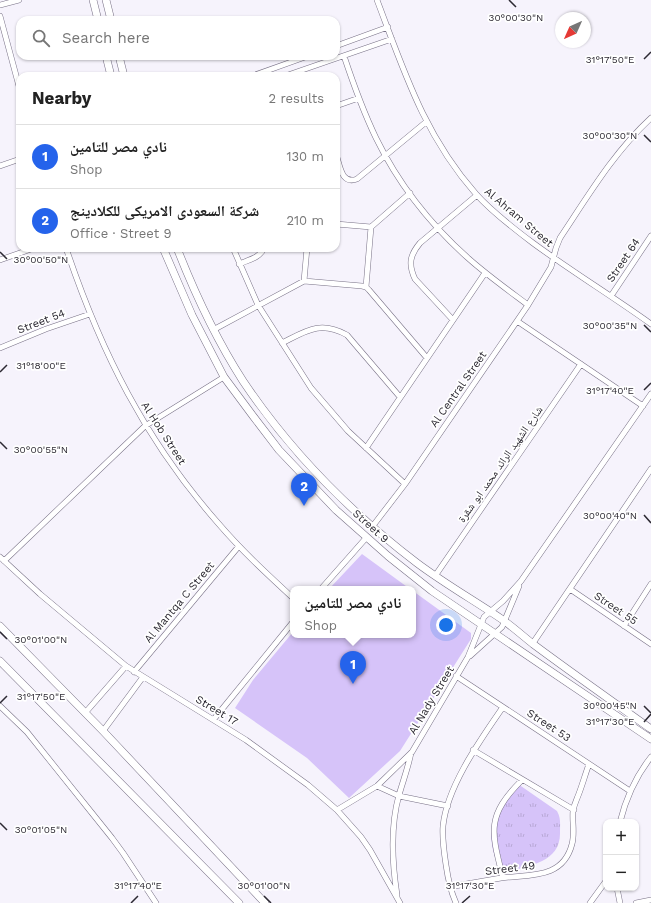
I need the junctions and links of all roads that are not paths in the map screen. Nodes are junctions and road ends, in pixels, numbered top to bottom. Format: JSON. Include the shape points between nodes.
{"nodes":[{"id":1,"x":19,"y":0,"type":"edge"},
{"id":2,"x":93,"y":0,"type":"edge"},
{"id":3,"x":106,"y":0,"type":"edge"},
{"id":4,"x":377,"y":0,"type":"edge"},
{"id":5,"x":0,"y":5,"type":"edge"},
{"id":6,"x":0,"y":16,"type":"edge"},
{"id":7,"x":97,"y":16,"type":"edge"},
{"id":8,"x":110,"y":16,"type":"edge"},
{"id":9,"x":388,"y":28,"type":"junction"},
{"id":10,"x":392,"y":39,"type":"junction"},
{"id":11,"x":340,"y":45,"type":"edge"},
{"id":12,"x":344,"y":56,"type":"junction"},
{"id":13,"x":340,"y":57,"type":"edge"},
{"id":14,"x":107,"y":60,"type":"edge"},
{"id":15,"x":120,"y":60,"type":"edge"},
{"id":16,"x":297,"y":60,"type":"edge"},
{"id":17,"x":332,"y":60,"type":"edge"},
{"id":18,"x":110,"y":72,"type":"edge"},
{"id":19,"x":123,"y":72,"type":"edge"},
{"id":20,"x":263,"y":72,"type":"edge"},
{"id":21,"x":297,"y":72,"type":"edge"},
{"id":22,"x":16,"y":75,"type":"edge"},
{"id":23,"x":359,"y":98,"type":"junction"},
{"id":24,"x":340,"y":105,"type":"edge"},
{"id":25,"x":651,"y":118,"type":"edge"},
{"id":26,"x":426,"y":122,"type":"junction"},
{"id":27,"x":386,"y":156,"type":"junction"},
{"id":28,"x":16,"y":161,"type":"edge"},
{"id":29,"x":0,"y":166,"type":"edge"},
{"id":30,"x":340,"y":167,"type":"edge"},
{"id":31,"x":410,"y":194,"type":"junction"},
{"id":32,"x":477,"y":195,"type":"junction"},
{"id":33,"x":340,"y":224,"type":"edge"},
{"id":34,"x":372,"y":227,"type":"junction"},
{"id":35,"x":438,"y":228,"type":"junction"},
{"id":36,"x":651,"y":236,"type":"edge"},
{"id":37,"x":23,"y":252,"type":"edge"},
{"id":38,"x":67,"y":252,"type":"edge"},
{"id":39,"x":165,"y":252,"type":"edge"},
{"id":40,"x":179,"y":252,"type":"edge"},
{"id":41,"x":234,"y":252,"type":"edge"},
{"id":42,"x":262,"y":252,"type":"edge"},
{"id":43,"x":307,"y":252,"type":"edge"},
{"id":44,"x":553,"y":258,"type":"junction"},
{"id":45,"x":0,"y":260,"type":"edge"},
{"id":46,"x":239,"y":264,"type":"junction"},
{"id":47,"x":485,"y":273,"type":"junction"},
{"id":48,"x":304,"y":282,"type":"junction"},
{"id":49,"x":366,"y":287,"type":"junction"},
{"id":50,"x":611,"y":296,"type":"junction"},
{"id":51,"x":258,"y":305,"type":"junction"},
{"id":52,"x":528,"y":305,"type":"junction"},
{"id":53,"x":90,"y":314,"type":"junction"},
{"id":54,"x":453,"y":320,"type":"junction"},
{"id":55,"x":517,"y":321,"type":"junction"},
{"id":56,"x":651,"y":324,"type":"edge"},
{"id":57,"x":213,"y":330,"type":"junction"},
{"id":58,"x":282,"y":343,"type":"junction"},
{"id":59,"x":0,"y":348,"type":"edge"},
{"id":60,"x":427,"y":358,"type":"junction"},
{"id":61,"x":581,"y":364,"type":"junction"},
{"id":62,"x":224,"y":377,"type":"junction"},
{"id":63,"x":651,"y":394,"type":"edge"},
{"id":64,"x":400,"y":397,"type":"junction"},
{"id":65,"x":643,"y":406,"type":"junction"},
{"id":66,"x":146,"y":426,"type":"junction"},
{"id":67,"x":366,"y":448,"type":"junction"},
{"id":68,"x":651,"y":469,"type":"edge"},
{"id":69,"x":645,"y":478,"type":"junction"},
{"id":70,"x":651,"y":482,"type":"edge"},
{"id":71,"x":405,"y":484,"type":"junction"},
{"id":72,"x":372,"y":527,"type":"junction"},
{"id":73,"x":366,"y":538,"type":"junction"},
{"id":74,"x":239,"y":546,"type":"junction"},
{"id":75,"x":2,"y":559,"type":"edge"},
{"id":76,"x":435,"y":576,"type":"junction"},
{"id":77,"x":521,"y":581,"type":"junction"},
{"id":78,"x":445,"y":583,"type":"junction"},
{"id":79,"x":651,"y":584,"type":"edge"},
{"id":80,"x":324,"y":586,"type":"edge"},
{"id":81,"x":570,"y":589,"type":"junction"},
{"id":82,"x":432,"y":591,"type":"junction"},
{"id":83,"x":290,"y":595,"type":"edge"},
{"id":84,"x":490,"y":612,"type":"junction"},
{"id":85,"x":504,"y":621,"type":"junction"},
{"id":86,"x":480,"y":624,"type":"junction"},
{"id":87,"x":0,"y":626,"type":"edge"},
{"id":88,"x":290,"y":626,"type":"edge"},
{"id":89,"x":624,"y":626,"type":"junction"},
{"id":90,"x":494,"y":634,"type":"junction"},
{"id":91,"x":533,"y":643,"type":"junction"},
{"id":92,"x":651,"y":644,"type":"edge"},
{"id":93,"x":468,"y":657,"type":"junction"},
{"id":94,"x":0,"y":661,"type":"edge"},
{"id":95,"x":126,"y":666,"type":"junction"},
{"id":96,"x":134,"y":672,"type":"junction"},
{"id":97,"x":456,"y":676,"type":"junction"},
{"id":98,"x":143,"y":677,"type":"junction"},
{"id":99,"x":0,"y":706,"type":"edge"},
{"id":100,"x":503,"y":707,"type":"junction"},
{"id":101,"x":86,"y":713,"type":"junction"},
{"id":102,"x":214,"y":719,"type":"junction"},
{"id":103,"x":651,"y":729,"type":"edge"},
{"id":104,"x":103,"y":731,"type":"junction"},
{"id":105,"x":651,"y":739,"type":"edge"},
{"id":106,"x":473,"y":750,"type":"junction"},
{"id":107,"x":412,"y":752,"type":"junction"},
{"id":108,"x":651,"y":757,"type":"edge"},
{"id":109,"x":589,"y":764,"type":"junction"},
{"id":110,"x":522,"y":780,"type":"junction"},
{"id":111,"x":377,"y":786,"type":"junction"},
{"id":112,"x":630,"y":791,"type":"junction"},
{"id":113,"x":399,"y":796,"type":"junction"},
{"id":114,"x":448,"y":806,"type":"junction"},
{"id":115,"x":337,"y":810,"type":"junction"},
{"id":116,"x":574,"y":810,"type":"junction"},
{"id":117,"x":621,"y":819,"type":"edge"},
{"id":118,"x":503,"y":878,"type":"junction"},
{"id":119,"x":603,"y":885,"type":"edge"},
{"id":120,"x":449,"y":887,"type":"junction"},
{"id":121,"x":618,"y":891,"type":"edge"},
{"id":122,"x":651,"y":900,"type":"edge"},
{"id":123,"x":398,"y":901,"type":"edge"},
{"id":124,"x":156,"y":903,"type":"edge"},
{"id":125,"x":239,"y":903,"type":"edge"},
{"id":126,"x":265,"y":903,"type":"edge"},
{"id":127,"x":456,"y":903,"type":"edge"},
{"id":128,"x":590,"y":903,"type":"edge"},
{"id":129,"x":620,"y":903,"type":"edge"},
{"id":130,"x":636,"y":903,"type":"edge"}],
"edges":[{"from":1,"to":5,"type":"street"},
{"from":2,"to":7,"type":"main road"},
{"from":3,"to":8,"type":"main road"},
{"from":4,"to":9,"type":"street","name":"Al Ahram Street"},
{"from":6,"to":22,"type":"street"},
{"from":9,"to":10,"type":"street","name":"Al Ahram Street"},
{"from":9,"to":11,"type":"street"},
{"from":10,"to":12,"type":"street"},
{"from":10,"to":26,"type":"street","name":"Al Ahram Street"},
{"from":12,"to":13,"type":"street"},
{"from":12,"to":23,"type":"street"},
{"from":14,"to":18,"type":"main road"},
{"from":15,"to":19,"type":"main road"},
{"from":16,"to":20,"type":"street"},
{"from":17,"to":21,"type":"street"},
{"from":23,"to":24,"type":"street"},
{"from":23,"to":27,"type":"street"},
{"from":25,"to":44,"type":"street","name":"Al Central Street","via":[[619,152],[599,179],[560,238]]},
{"from":26,"to":27,"type":"street"},
{"from":26,"to":32,"type":"street","name":"Al Ahram Street","via":[[444,152]]},
{"from":27,"to":30,"type":"street","via":[[352,181],[343,177]]},
{"from":27,"to":31,"type":"street"},
{"from":28,"to":29,"type":"street"},
{"from":31,"to":34,"type":"street"},
{"from":31,"to":35,"type":"street"},
{"from":32,"to":35,"type":"street"},
{"from":32,"to":44,"type":"street","name":"Al Ahram Street","via":[[516,231]]},
{"from":33,"to":34,"type":"street"},
{"from":34,"to":49,"type":"street"},
{"from":35,"to":47,"type":"street"},
{"from":35,"to":54,"type":"street","via":[[413,251],[411,271],[415,279]]},
{"from":36,"to":50,"type":"street","name":"Street 64"},
{"from":37,"to":45,"type":"street"},
{"from":38,"to":53,"type":"street","name":"Al Hob Street"},
{"from":39,"to":62,"type":"main road","name":"Street 9"},
{"from":40,"to":57,"type":"main road","name":"Street 9"},
{"from":41,"to":46,"type":"street"},
{"from":42,"to":46,"type":"street"},
{"from":43,"to":48,"type":"street"},
{"from":44,"to":50,"type":"street","name":"Al Ahram Street"},
{"from":44,"to":52,"type":"street","name":"Al Central Street","via":[[546,276]]},
{"from":46,"to":51,"type":"street"},
{"from":47,"to":52,"type":"street"},
{"from":47,"to":54,"type":"street"},
{"from":48,"to":49,"type":"street"},
{"from":48,"to":51,"type":"street"},
{"from":49,"to":60,"type":"street"},
{"from":50,"to":56,"type":"street","name":"Al Ahram Street"},
{"from":51,"to":57,"type":"street"},
{"from":51,"to":58,"type":"street"},
{"from":52,"to":55,"type":"street","name":"Al Central Street"},
{"from":53,"to":59,"type":"street","name":"Street 54"},
{"from":53,"to":66,"type":"street","name":"Al Hob Street","via":[[109,357]]},
{"from":54,"to":60,"type":"street"},
{"from":55,"to":61,"type":"street"},
{"from":55,"to":71,"type":"street","name":"Al Central Street"},
{"from":57,"to":72,"type":"main road","name":"Street 9","via":[[244,382],[279,429],[333,490]]},
{"from":58,"to":64,"type":"street","via":[[312,328],[339,330],[347,335]]},
{"from":58,"to":67,"type":"street","via":[[322,401]]},
{"from":60,"to":64,"type":"street"},
{"from":61,"to":65,"type":"street"},
{"from":61,"to":76,"type":"street","name":"شارع الشهيد الرائد محمد ابو شقرة"},
{"from":62,"to":66,"type":"street"},
{"from":62,"to":73,"type":"main road","name":"Street 9","via":[[279,450]]},
{"from":63,"to":65,"type":"street"},
{"from":64,"to":67,"type":"street"},
{"from":65,"to":77,"type":"street"},
{"from":66,"to":74,"type":"street","name":"Al Hob Street","via":[[197,498]]},
{"from":66,"to":75,"type":"street"},
{"from":67,"to":71,"type":"street"},
{"from":68,"to":69,"type":"street"},
{"from":69,"to":70,"type":"street"},
{"from":69,"to":81,"type":"street"},
{"from":71,"to":72,"type":"street","name":"Al Central Street"},
{"from":72,"to":76,"type":"main road","name":"Street 9"},
{"from":73,"to":80,"type":"street"},
{"from":73,"to":82,"type":"main road","name":"Street 9"},
{"from":74,"to":83,"type":"street","name":"Al Hob Street"},
{"from":74,"to":96,"type":"street","name":"Al Mantqa C Street"},
{"from":75,"to":95,"type":"street","name":"Street 17"},
{"from":76,"to":78,"type":"main road","name":"Street 9"},
{"from":77,"to":84,"type":"street","name":"Al Nady Street"},
{"from":77,"to":85,"type":"street","name":"Al Nady Street"},
{"from":78,"to":82,"type":"main road","via":[[441,590]]},
{"from":78,"to":84,"type":"main road","name":"Street 9"},
{"from":79,"to":89,"type":"street"},
{"from":81,"to":89,"type":"street","name":"Street 55"},
{"from":81,"to":91,"type":"street"},
{"from":82,"to":86,"type":"main road","name":"Street 9"},
{"from":84,"to":85,"type":"main road","name":"Street 9"},
{"from":84,"to":86,"type":"street","name":"Al Nady Street"},
{"from":85,"to":90,"type":"street","name":"Al Nady Street","via":[[500,630]]},
{"from":85,"to":91,"type":"main road","name":"Street 9"},
{"from":86,"to":90,"type":"main road","name":"Street 9"},
{"from":86,"to":93,"type":"street","name":"Al Nady Street"},
{"from":87,"to":101,"type":"main road"},
{"from":88,"to":102,"type":"street"},
{"from":89,"to":92,"type":"street","name":"Street 55"},
{"from":90,"to":93,"type":"street","name":"Al Nady Street"},
{"from":90,"to":105,"type":"main road","name":"Street 9"},
{"from":91,"to":103,"type":"main road","name":"Street 9"},
{"from":93,"to":97,"type":"street","name":"Al Nady Street"},
{"from":94,"to":125,"type":"main road"},
{"from":95,"to":96,"type":"street","name":"Street 17"},
{"from":95,"to":101,"type":"street"},
{"from":96,"to":98,"type":"street","name":"Street 17"},
{"from":97,"to":100,"type":"street","name":"Street 53"},
{"from":97,"to":107,"type":"street","name":"Al Nady Street"},
{"from":98,"to":102,"type":"street","name":"Street 17"},
{"from":98,"to":104,"type":"street"},
{"from":99,"to":124,"type":"street","via":[[31,737],[124,853]]},
{"from":100,"to":106,"type":"street"},
{"from":100,"to":109,"type":"street","name":"Street 53"},
{"from":101,"to":104,"type":"main road"},
{"from":102,"to":115,"type":"street","name":"Street 17","via":[[278,762]]},
{"from":104,"to":126,"type":"main road"},
{"from":106,"to":110,"type":"street"},
{"from":106,"to":114,"type":"street"},
{"from":107,"to":111,"type":"street","name":"Al Nady Street"},
{"from":107,"to":113,"type":"street","name":"Al Nady Street"},
{"from":108,"to":112,"type":"street","via":[[642,767]]},
{"from":109,"to":112,"type":"street","name":"Street 53"},
{"from":109,"to":116,"type":"street","name":"Street 49"},
{"from":110,"to":116,"type":"street"},
{"from":110,"to":118,"type":"street","via":[[505,798],[495,819],[494,837]]},
{"from":111,"to":113,"type":"street"},
{"from":111,"to":115,"type":"street","name":"Al Nady Street"},
{"from":112,"to":117,"type":"street"},
{"from":113,"to":114,"type":"street"},
{"from":113,"to":123,"type":"street","name":"Al Nady Street","via":[[393,838],[393,870]]},
{"from":114,"to":120,"type":"street","via":[[443,825],[443,844]]},
{"from":115,"to":123,"type":"street","name":"Street 17","via":[[370,850]]},
{"from":116,"to":118,"type":"street","name":"Street 49","via":[[572,845],[561,864],[541,874]]},
{"from":118,"to":120,"type":"street","name":"Street 49"},
{"from":119,"to":128,"type":"street"},
{"from":120,"to":127,"type":"street"},
{"from":121,"to":129,"type":"street"},
{"from":122,"to":130,"type":"street"}]}
